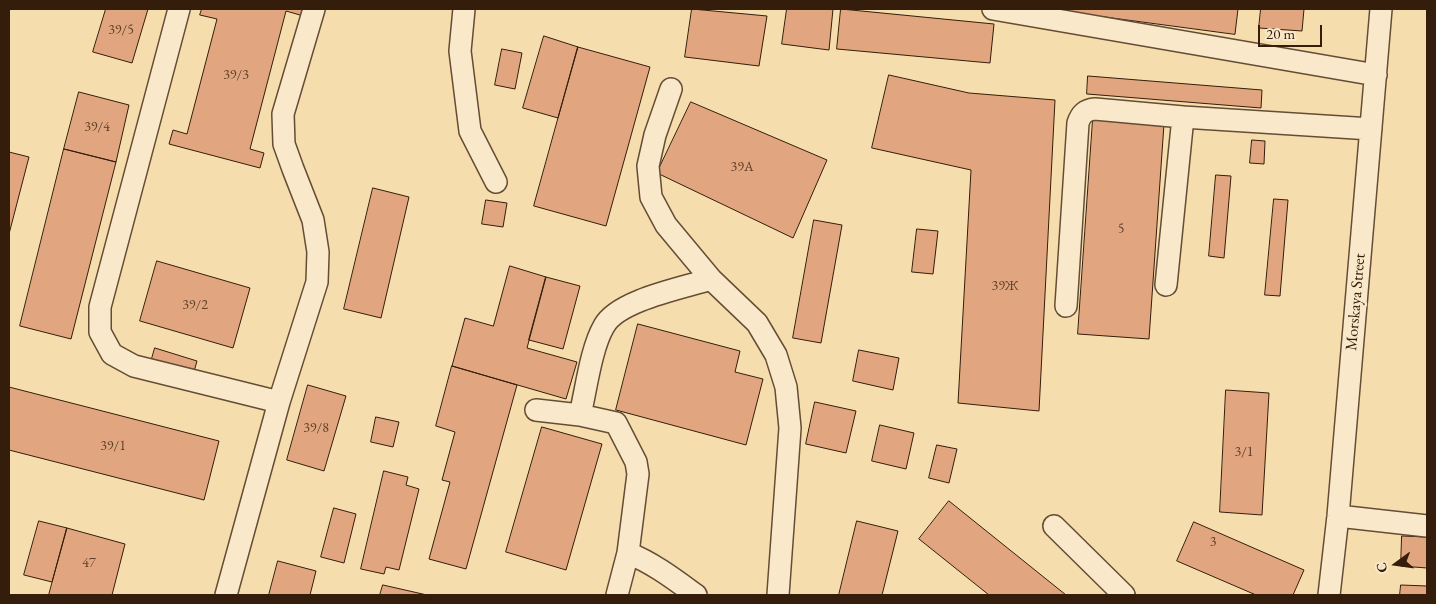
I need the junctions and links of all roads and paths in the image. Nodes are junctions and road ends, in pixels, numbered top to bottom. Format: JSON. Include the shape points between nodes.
{"nodes":[{"id":1,"x":179,"y":9,"type":"edge"},
{"id":2,"x":314,"y":9,"type":"edge"},
{"id":3,"x":464,"y":9,"type":"edge"},
{"id":4,"x":993,"y":9,"type":"edge"},
{"id":5,"x":1381,"y":9,"type":"edge"},
{"id":6,"x":1376,"y":75,"type":"junction"},
{"id":7,"x":671,"y":88,"type":"dead end"},
{"id":8,"x":1182,"y":117,"type":"junction"},
{"id":9,"x":1371,"y":130,"type":"junction"},
{"id":10,"x":496,"y":182,"type":"dead end"},
{"id":11,"x":711,"y":278,"type":"junction"},
{"id":12,"x":1166,"y":285,"type":"dead end"},
{"id":13,"x":1066,"y":306,"type":"dead end"},
{"id":14,"x":279,"y":402,"type":"junction"},
{"id":15,"x":536,"y":410,"type":"dead end"},
{"id":16,"x":580,"y":415,"type":"junction"},
{"id":17,"x":1338,"y":516,"type":"junction"},
{"id":18,"x":1054,"y":526,"type":"dead end"},
{"id":19,"x":1427,"y":526,"type":"edge"},
{"id":20,"x":628,"y":553,"type":"junction"},
{"id":21,"x":226,"y":595,"type":"edge"},
{"id":22,"x":617,"y":595,"type":"edge"},
{"id":23,"x":696,"y":595,"type":"edge"},
{"id":24,"x":778,"y":595,"type":"edge"},
{"id":25,"x":1124,"y":595,"type":"edge"},
{"id":26,"x":1329,"y":595,"type":"edge"}],
"edges":[{"from":1,"to":14,"type":"street","via":[[100,307],[100,332],[112,354],[134,366]]},
{"from":2,"to":14,"type":"street","via":[[283,114],[284,144],[313,220],[318,252],[317,282]]},
{"from":3,"to":10,"type":"street","via":[[460,50],[470,131]]},
{"from":4,"to":6,"type":"street"},
{"from":5,"to":6,"type":"street","name":"Morskaya Street"},
{"from":6,"to":9,"type":"street","name":"Morskaya Street"},
{"from":7,"to":11,"type":"street","via":[[648,166],[651,197],[666,226]]},
{"from":8,"to":9,"type":"street"},
{"from":8,"to":12,"type":"street"},
{"from":8,"to":13,"type":"street","via":[[1095,109],[1080,116]]},
{"from":9,"to":17,"type":"street","name":"Morskaya Street"},
{"from":11,"to":16,"type":"street","via":[[616,312],[604,325],[597,341]]},
{"from":11,"to":24,"type":"street","via":[[757,323],[776,355],[786,388],[790,428]]},
{"from":14,"to":21,"type":"street"},
{"from":15,"to":16,"type":"street"},
{"from":16,"to":20,"type":"street","via":[[616,423],[636,462],[638,474]]},
{"from":17,"to":19,"type":"street"},
{"from":17,"to":26,"type":"street","name":"Morskaya Street"},
{"from":18,"to":25,"type":"street"},
{"from":20,"to":22,"type":"street"},
{"from":20,"to":23,"type":"street","via":[[646,560]]}]}
